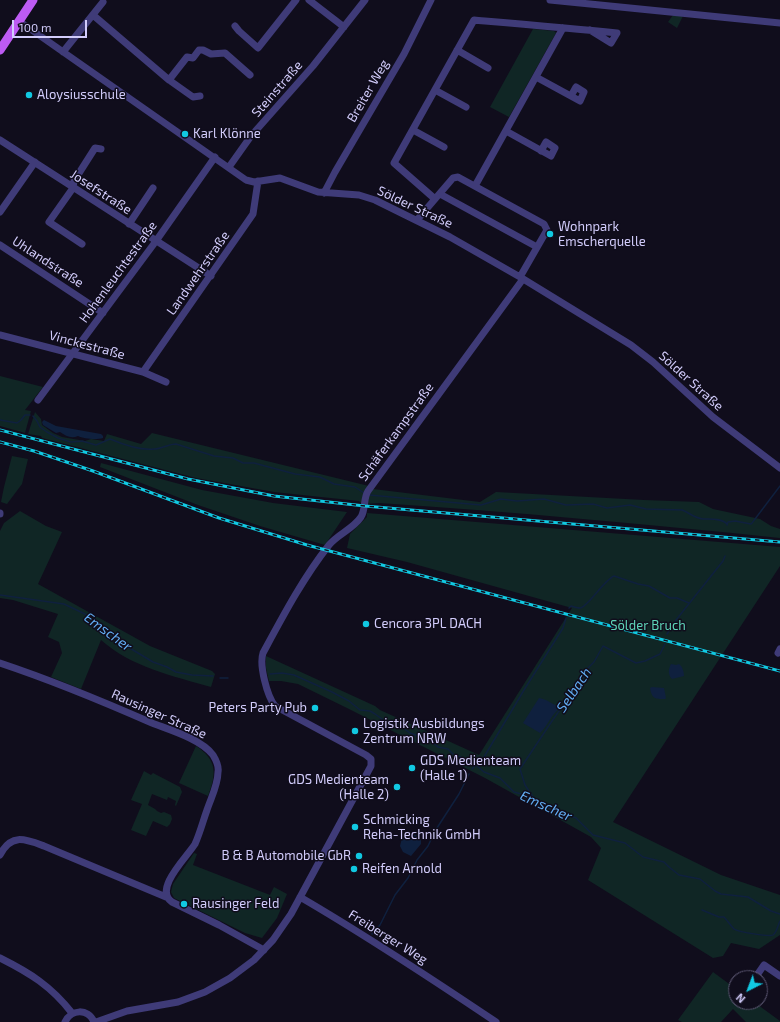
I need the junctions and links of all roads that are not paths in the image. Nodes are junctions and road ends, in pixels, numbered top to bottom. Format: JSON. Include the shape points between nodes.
{"nodes":[{"id":1,"x":32,"y":0,"type":"edge"},
{"id":2,"x":296,"y":0,"type":"edge"},
{"id":3,"x":309,"y":0,"type":"edge"},
{"id":4,"x":365,"y":0,"type":"edge"},
{"id":5,"x":431,"y":0,"type":"edge"},
{"id":6,"x":550,"y":0,"type":"edge"},
{"id":7,"x":103,"y":2,"type":"dead end"},
{"id":8,"x":93,"y":15,"type":"junction"},
{"id":9,"x":19,"y":21,"type":"junction"},
{"id":10,"x":780,"y":23,"type":"edge"},
{"id":11,"x":235,"y":26,"type":"dead end"},
{"id":12,"x":344,"y":27,"type":"junction"},
{"id":13,"x":563,"y":28,"type":"junction"},
{"id":14,"x":590,"y":30,"type":"dead end"},
{"id":15,"x":0,"y":50,"type":"edge"},
{"id":16,"x":457,"y":50,"type":"junction"},
{"id":17,"x":63,"y":52,"type":"junction"},
{"id":18,"x":488,"y":68,"type":"dead end"},
{"id":19,"x":250,"y":75,"type":"dead end"},
{"id":20,"x":536,"y":77,"type":"junction"},
{"id":21,"x":169,"y":80,"type":"junction"},
{"id":22,"x":435,"y":90,"type":"junction"},
{"id":23,"x":200,"y":96,"type":"dead end"},
{"id":24,"x":571,"y":96,"type":"dead end"},
{"id":25,"x":466,"y":107,"type":"dead end"},
{"id":26,"x":413,"y":130,"type":"junction"},
{"id":27,"x":506,"y":131,"type":"junction"},
{"id":28,"x":0,"y":140,"type":"edge"},
{"id":29,"x":444,"y":147,"type":"dead end"},
{"id":30,"x":101,"y":149,"type":"dead end"},
{"id":31,"x":541,"y":151,"type":"dead end"},
{"id":32,"x":214,"y":157,"type":"junction"},
{"id":33,"x":35,"y":162,"type":"junction"},
{"id":34,"x":229,"y":167,"type":"junction"},
{"id":35,"x":258,"y":181,"type":"junction"},
{"id":36,"x":475,"y":186,"type":"junction"},
{"id":37,"x":73,"y":188,"type":"junction"},
{"id":38,"x":153,"y":188,"type":"dead end"},
{"id":39,"x":324,"y":193,"type":"junction"},
{"id":40,"x":438,"y":196,"type":"junction"},
{"id":41,"x":0,"y":212,"type":"edge"},
{"id":42,"x":417,"y":220,"type":"junction"},
{"id":43,"x":129,"y":224,"type":"junction"},
{"id":44,"x":156,"y":241,"type":"junction"},
{"id":45,"x":82,"y":244,"type":"dead end"},
{"id":46,"x":0,"y":245,"type":"edge"},
{"id":47,"x":537,"y":247,"type":"junction"},
{"id":48,"x":211,"y":276,"type":"junction"},
{"id":49,"x":522,"y":278,"type":"junction"},
{"id":50,"x":103,"y":313,"type":"junction"},
{"id":51,"x":0,"y":335,"type":"edge"},
{"id":52,"x":73,"y":354,"type":"junction"},
{"id":53,"x":143,"y":372,"type":"junction"},
{"id":54,"x":166,"y":382,"type":"dead end"},
{"id":55,"x":38,"y":400,"type":"dead end"},
{"id":56,"x":780,"y":468,"type":"edge"},
{"id":57,"x":0,"y":663,"type":"edge"},
{"id":58,"x":0,"y":855,"type":"edge"},
{"id":59,"x":166,"y":896,"type":"junction"},
{"id":60,"x":300,"y":897,"type":"junction"},
{"id":61,"x":264,"y":950,"type":"junction"},
{"id":62,"x":0,"y":958,"type":"edge"},
{"id":63,"x":760,"y":970,"type":"edge"},
{"id":64,"x":780,"y":976,"type":"edge"},
{"id":65,"x":72,"y":1013,"type":"junction"},
{"id":66,"x":65,"y":1022,"type":"edge"},
{"id":67,"x":95,"y":1022,"type":"edge"},
{"id":68,"x":496,"y":1022,"type":"edge"}],
"edges":[{"from":1,"to":9,"type":"main road"},
{"from":2,"to":11,"type":"street","via":[[258,48]]},
{"from":3,"to":12,"type":"street"},
{"from":4,"to":12,"type":"street","name":"Steinstraße"},
{"from":5,"to":39,"type":"street","name":"Breiter Weg","via":[[404,54]]},
{"from":6,"to":10,"type":"street"},
{"from":7,"to":8,"type":"street"},
{"from":8,"to":17,"type":"street"},
{"from":8,"to":21,"type":"street"},
{"from":9,"to":15,"type":"main road"},
{"from":9,"to":17,"type":"street","name":"Sölder Straße"},
{"from":12,"to":34,"type":"street","name":"Steinstraße","via":[[251,136]]},
{"from":13,"to":14,"type":"street"},
{"from":13,"to":16,"type":"street","via":[[474,20]]},
{"from":13,"to":20,"type":"street"},
{"from":16,"to":18,"type":"street"},
{"from":16,"to":22,"type":"street"},
{"from":17,"to":32,"type":"street","name":"Sölder Straße"},
{"from":19,"to":21,"type":"street","via":[[225,54],[211,54],[199,50],[193,58],[187,57]]},
{"from":20,"to":24,"type":"street"},
{"from":20,"to":27,"type":"street"},
{"from":21,"to":23,"type":"street","via":[[193,97]]},
{"from":22,"to":25,"type":"street"},
{"from":22,"to":26,"type":"street"},
{"from":26,"to":29,"type":"street"},
{"from":26,"to":40,"type":"street","via":[[394,163]]},
{"from":27,"to":31,"type":"street"},
{"from":27,"to":36,"type":"street"},
{"from":28,"to":33,"type":"street","name":"Josefstraße"},
{"from":30,"to":37,"type":"street","via":[[95,148],[74,181]]},
{"from":32,"to":34,"type":"street","name":"Sölder Straße"},
{"from":32,"to":44,"type":"street","name":"Hohenleuchtestraße"},
{"from":33,"to":37,"type":"street","name":"Josefstraße"},
{"from":33,"to":41,"type":"street"},
{"from":34,"to":35,"type":"street","name":"Sölder Straße","via":[[246,180]]},
{"from":35,"to":39,"type":"street","name":"Sölder Straße","via":[[280,178]]},
{"from":35,"to":48,"type":"street","name":"Landwehrstraße","via":[[253,214]]},
{"from":36,"to":40,"type":"street","via":[[456,176]]},
{"from":36,"to":47,"type":"street","via":[[544,224],[546,230]]},
{"from":37,"to":43,"type":"street","name":"Josefstraße"},
{"from":37,"to":45,"type":"street","via":[[49,222]]},
{"from":38,"to":43,"type":"street"},
{"from":39,"to":42,"type":"street","name":"Sölder Straße","via":[[359,195]]},
{"from":40,"to":42,"type":"street"},
{"from":40,"to":47,"type":"street"},
{"from":42,"to":49,"type":"street","name":"Sölder Straße"},
{"from":43,"to":44,"type":"street","name":"Josefstraße"},
{"from":44,"to":48,"type":"street","name":"Josefstraße"},
{"from":44,"to":50,"type":"street","name":"Hohenleuchtestraße"},
{"from":46,"to":50,"type":"street","name":"Uhlandstraße"},
{"from":47,"to":49,"type":"street"},
{"from":48,"to":53,"type":"street","name":"Landwehrstraße"},
{"from":49,"to":56,"type":"street","name":"Sölder Straße","via":[[654,362],[713,417]]},
{"from":49,"to":60,"type":"street","name":"Schäferkampstraße","via":[[368,491],[362,515],[351,528],[330,543],[312,568],[264,653],[263,670],[270,698],[275,706],[366,755],[371,762]]},
{"from":50,"to":52,"type":"street","name":"Hohenleuchtestraße"},
{"from":51,"to":52,"type":"street","name":"Vinckestraße"},
{"from":52,"to":53,"type":"street","name":"Vinckestraße"},
{"from":52,"to":55,"type":"street","name":"Hohenleuchtestraße"},
{"from":53,"to":54,"type":"street","name":"Vinckestraße"},
{"from":57,"to":59,"type":"street","name":"Rausinger Straße","via":[[188,738],[212,755],[219,770],[215,790],[196,842],[169,881]]},
{"from":58,"to":59,"type":"street","via":[[9,843],[17,839],[25,840]]},
{"from":59,"to":61,"type":"street","via":[[172,902]]},
{"from":60,"to":61,"type":"street","via":[[281,929]]},
{"from":60,"to":68,"type":"street","name":"Freiberger Weg","via":[[392,952]]},
{"from":61,"to":67,"type":"street","via":[[242,970],[205,992],[178,1002],[127,1012]]},
{"from":62,"to":65,"type":"street","via":[[36,977],[51,989]]},
{"from":63,"to":64,"type":"street","via":[[766,962]]},
{"from":65,"to":66,"type":"street"},
{"from":65,"to":67,"type":"street","via":[[86,1013]]}]}
